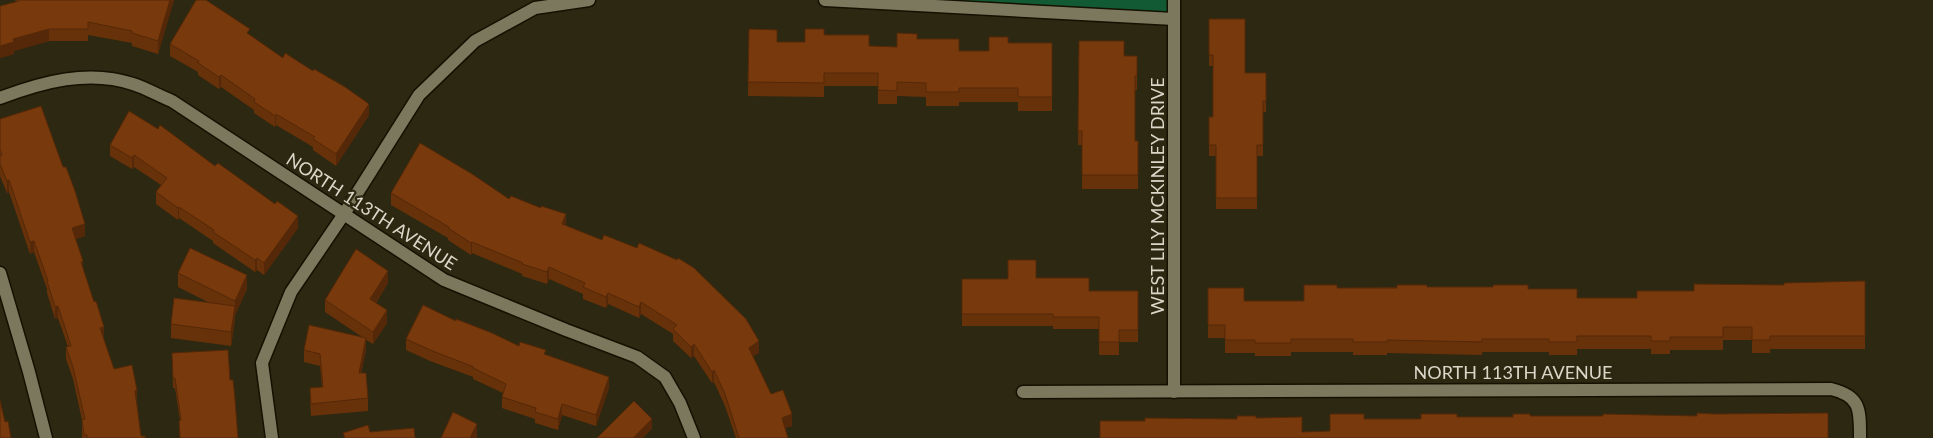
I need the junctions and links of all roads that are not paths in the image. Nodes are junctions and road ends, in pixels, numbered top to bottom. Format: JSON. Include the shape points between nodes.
{"nodes":[{"id":1,"x":589,"y":0,"type":"edge"},
{"id":2,"x":825,"y":0,"type":"edge"},
{"id":3,"x":1174,"y":0,"type":"edge"},
{"id":4,"x":1174,"y":19,"type":"junction"},
{"id":5,"x":0,"y":98,"type":"edge"},
{"id":6,"x":344,"y":214,"type":"junction"},
{"id":7,"x":0,"y":273,"type":"edge"},
{"id":8,"x":1023,"y":392,"type":"dead end"},
{"id":9,"x":1174,"y":392,"type":"junction"},
{"id":10,"x":46,"y":438,"type":"edge"},
{"id":11,"x":272,"y":438,"type":"edge"},
{"id":12,"x":694,"y":438,"type":"edge"},
{"id":13,"x":1860,"y":438,"type":"edge"}],
"edges":[{"from":1,"to":6,"type":"street","via":[[535,8],[475,40],[419,95]]},
{"from":2,"to":4,"type":"street"},
{"from":3,"to":4,"type":"street","name":"WEST LILY MCKINLEY DRIVE"},
{"from":4,"to":9,"type":"street","name":"WEST LILY MCKINLEY DRIVE"},
{"from":5,"to":6,"type":"street","name":"NORTH 113TH AVENUE","via":[[81,76],[132,84],[172,101]]},
{"from":6,"to":11,"type":"street","via":[[291,292],[262,363]]},
{"from":6,"to":12,"type":"street","name":"NORTH 113TH AVENUE","via":[[444,280],[637,357],[665,377]]},
{"from":7,"to":10,"type":"street"},
{"from":8,"to":9,"type":"street","name":"NORTH 113TH AVENUE"},
{"from":9,"to":13,"type":"street","name":"NORTH 113TH AVENUE","via":[[1821,388],[1842,391],[1851,396],[1859,414]]}]}
